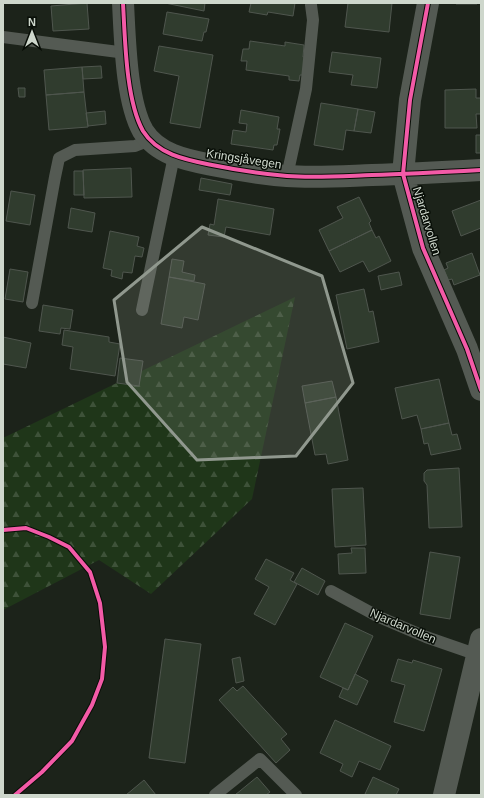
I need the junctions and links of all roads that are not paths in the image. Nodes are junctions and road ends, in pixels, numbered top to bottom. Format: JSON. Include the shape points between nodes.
{"nodes":[{"id":1,"x":123,"y":3,"type":"edge"},
{"id":2,"x":428,"y":3,"type":"edge"},
{"id":3,"x":311,"y":5,"type":"dead end"},
{"id":4,"x":3,"y":37,"type":"edge"},
{"id":5,"x":126,"y":53,"type":"junction"},
{"id":6,"x":150,"y":140,"type":"junction"},
{"id":7,"x":174,"y":156,"type":"junction"},
{"id":8,"x":481,"y":170,"type":"edge"},
{"id":9,"x":403,"y":174,"type":"junction"},
{"id":10,"x":287,"y":176,"type":"junction"},
{"id":11,"x":32,"y":303,"type":"dead end"},
{"id":12,"x":142,"y":310,"type":"dead end"},
{"id":13,"x":481,"y":390,"type":"edge"},
{"id":14,"x":331,"y":591,"type":"dead end"},
{"id":15,"x":479,"y":647,"type":"edge"},
{"id":16,"x":215,"y":795,"type":"edge"},
{"id":17,"x":296,"y":795,"type":"edge"},
{"id":18,"x":444,"y":795,"type":"edge"}],
"edges":[{"from":1,"to":5,"type":"street","name":"Kringsjåvegen"},
{"from":2,"to":9,"type":"street","name":"Njardarvollen","via":[[410,100]]},
{"from":3,"to":10,"type":"lane","name":"Kringsjåvegen","via":[[313,20],[306,89]]},
{"from":4,"to":5,"type":"lane"},
{"from":5,"to":6,"type":"street","name":"Kringsjåvegen","via":[[138,121]]},
{"from":6,"to":7,"type":"street","name":"Kringsjåvegen"},
{"from":6,"to":11,"type":"lane","via":[[135,146],[75,150],[59,158]]},
{"from":7,"to":10,"type":"street","name":"Kringsjåvegen","via":[[243,171]]},
{"from":7,"to":12,"type":"lane"},
{"from":8,"to":9,"type":"street","name":"Kringsjåvegen"},
{"from":9,"to":10,"type":"street","name":"Kringsjåvegen"},
{"from":9,"to":13,"type":"street","name":"Njardarvollen","via":[[423,248],[467,349]]},
{"from":14,"to":15,"type":"lane","name":"Njardarvollen","via":[[379,617],[426,637]]},
{"from":15,"to":18,"type":"street","name":"Njardarvollen"},
{"from":16,"to":17,"type":"lane","via":[[260,759]]}]}
